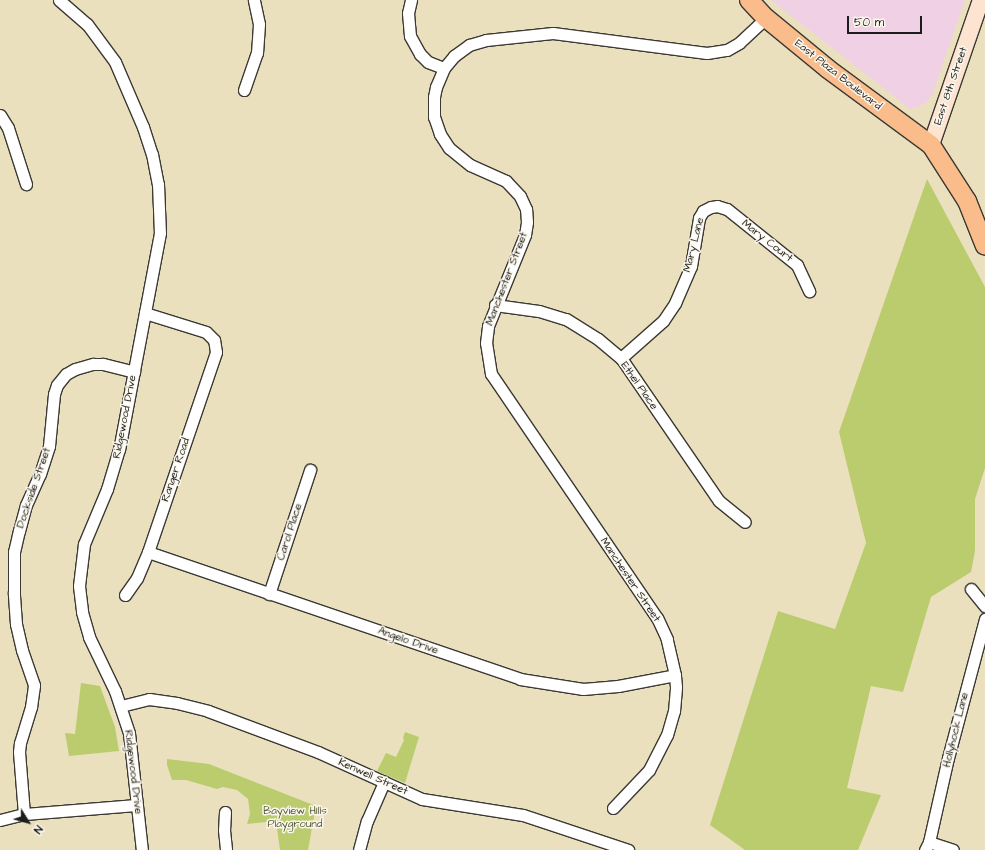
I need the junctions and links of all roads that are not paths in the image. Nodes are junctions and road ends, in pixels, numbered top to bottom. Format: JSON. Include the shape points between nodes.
{"nodes":[{"id":1,"x":58,"y":0,"type":"edge"},
{"id":2,"x":254,"y":0,"type":"edge"},
{"id":3,"x":411,"y":0,"type":"edge"},
{"id":4,"x":749,"y":0,"type":"edge"},
{"id":5,"x":983,"y":3,"type":"edge"},
{"id":6,"x":766,"y":18,"type":"junction"},
{"id":7,"x":444,"y":68,"type":"junction"},
{"id":8,"x":244,"y":90,"type":"dead end"},
{"id":9,"x":0,"y":115,"type":"edge"},
{"id":10,"x":931,"y":145,"type":"junction"},
{"id":11,"x":26,"y":184,"type":"dead end"},
{"id":12,"x":711,"y":207,"type":"joint"},
{"id":13,"x":985,"y":246,"type":"edge"},
{"id":14,"x":809,"y":292,"type":"dead end"},
{"id":15,"x":495,"y":305,"type":"junction"},
{"id":16,"x":145,"y":313,"type":"junction"},
{"id":17,"x":620,"y":358,"type":"junction"},
{"id":18,"x":134,"y":372,"type":"junction"},
{"id":19,"x":310,"y":470,"type":"dead end"},
{"id":20,"x":744,"y":522,"type":"dead end"},
{"id":21,"x":148,"y":552,"type":"junction"},
{"id":22,"x":971,"y":589,"type":"dead end"},
{"id":23,"x":269,"y":594,"type":"junction"},
{"id":24,"x":125,"y":595,"type":"dead end"},
{"id":25,"x":985,"y":606,"type":"edge"},
{"id":26,"x":985,"y":619,"type":"edge"},
{"id":27,"x":675,"y":675,"type":"junction"},
{"id":28,"x":121,"y":706,"type":"junction"},
{"id":29,"x":384,"y":782,"type":"junction"},
{"id":30,"x":137,"y":805,"type":"junction"},
{"id":31,"x":613,"y":808,"type":"dead end"},
{"id":32,"x":225,"y":812,"type":"dead end"},
{"id":33,"x":24,"y":814,"type":"junction"},
{"id":34,"x":0,"y":820,"type":"edge"},
{"id":35,"x":927,"y":846,"type":"edge"},
{"id":36,"x":142,"y":850,"type":"edge"},
{"id":37,"x":226,"y":850,"type":"edge"},
{"id":38,"x":359,"y":850,"type":"edge"},
{"id":39,"x":628,"y":850,"type":"edge"},
{"id":40,"x":953,"y":850,"type":"edge"}],
"edges":[{"from":1,"to":16,"type":"street","name":"Ridgewood Drive","via":[[87,24],[107,48],[122,75],[150,147],[158,184],[160,233]]},
{"from":2,"to":8,"type":"street","via":[[259,24],[257,53]]},
{"from":3,"to":7,"type":"street","via":[[408,13],[410,36],[420,54],[428,62]]},
{"from":4,"to":6,"type":"main road","name":"East Plaza Boulevard"},
{"from":5,"to":10,"type":"main road","name":"East 8th Street"},
{"from":6,"to":7,"type":"street","name":"Manchester Street","via":[[740,43],[726,50],[707,53],[553,33],[486,40],[470,45],[454,56]]},
{"from":6,"to":10,"type":"main road","name":"East Plaza Boulevard","via":[[828,69]]},
{"from":7,"to":15,"type":"street","name":"Manchester Street","via":[[436,87],[433,107],[436,125],[444,141],[462,160],[512,185],[526,209],[525,235]]},
{"from":9,"to":11,"type":"street","via":[[8,128]]},
{"from":10,"to":13,"type":"main road","name":"East Plaza Boulevard","via":[[967,201]]},
{"from":12,"to":14,"type":"street","name":"Mary Court","via":[[727,209],[796,264]]},
{"from":12,"to":17,"type":"street","name":"Mary Lane","via":[[699,218],[691,266],[675,303],[663,320]]},
{"from":15,"to":17,"type":"street","name":"Ethel Place","via":[[539,311],[566,319],[598,339]]},
{"from":15,"to":27,"type":"street","name":"Manchester Street","via":[[486,343],[491,374],[657,618],[667,639]]},
{"from":16,"to":18,"type":"street","name":"Ridgewood Drive"},
{"from":16,"to":21,"type":"street","name":"Ranger Road","via":[[206,332],[214,340],[216,352]]},
{"from":17,"to":20,"type":"street","name":"Ethel Place","via":[[719,501]]},
{"from":18,"to":28,"type":"street","name":"Ridgewood Drive","via":[[116,462],[89,530],[80,572],[80,599],[85,625]]},
{"from":18,"to":33,"type":"street","name":"Dockside Street","via":[[103,364],[87,365],[75,368],[57,385],[48,446],[19,531],[14,552],[15,606],[18,636],[34,685],[31,708],[19,752]]},
{"from":19,"to":23,"type":"street","name":"Carol Place"},
{"from":21,"to":23,"type":"street","name":"Angelo Drive"},
{"from":21,"to":24,"type":"street","name":"Ranger Road"},
{"from":22,"to":25,"type":"street"},
{"from":23,"to":27,"type":"street","name":"Angelo Drive","via":[[520,679],[583,689],[618,686]]},
{"from":26,"to":35,"type":"street","name":"Hollyhock Lane"},
{"from":27,"to":31,"type":"street","name":"Manchester Street","via":[[674,711],[662,747],[641,781]]},
{"from":28,"to":29,"type":"street","name":"Kenwell Street","via":[[149,699],[208,711],[318,752]]},
{"from":28,"to":30,"type":"street","name":"Ridgewood Drive","via":[[131,746]]},
{"from":29,"to":38,"type":"street","via":[[367,821]]},
{"from":29,"to":39,"type":"street","name":"Kenwell Street","via":[[422,799],[523,815]]},
{"from":30,"to":33,"type":"street"},
{"from":30,"to":36,"type":"street","name":"Ridgewood Drive"},
{"from":32,"to":37,"type":"street"},
{"from":33,"to":34,"type":"street"},
{"from":35,"to":40,"type":"street","name":"Hollyhock Lane"}]}
